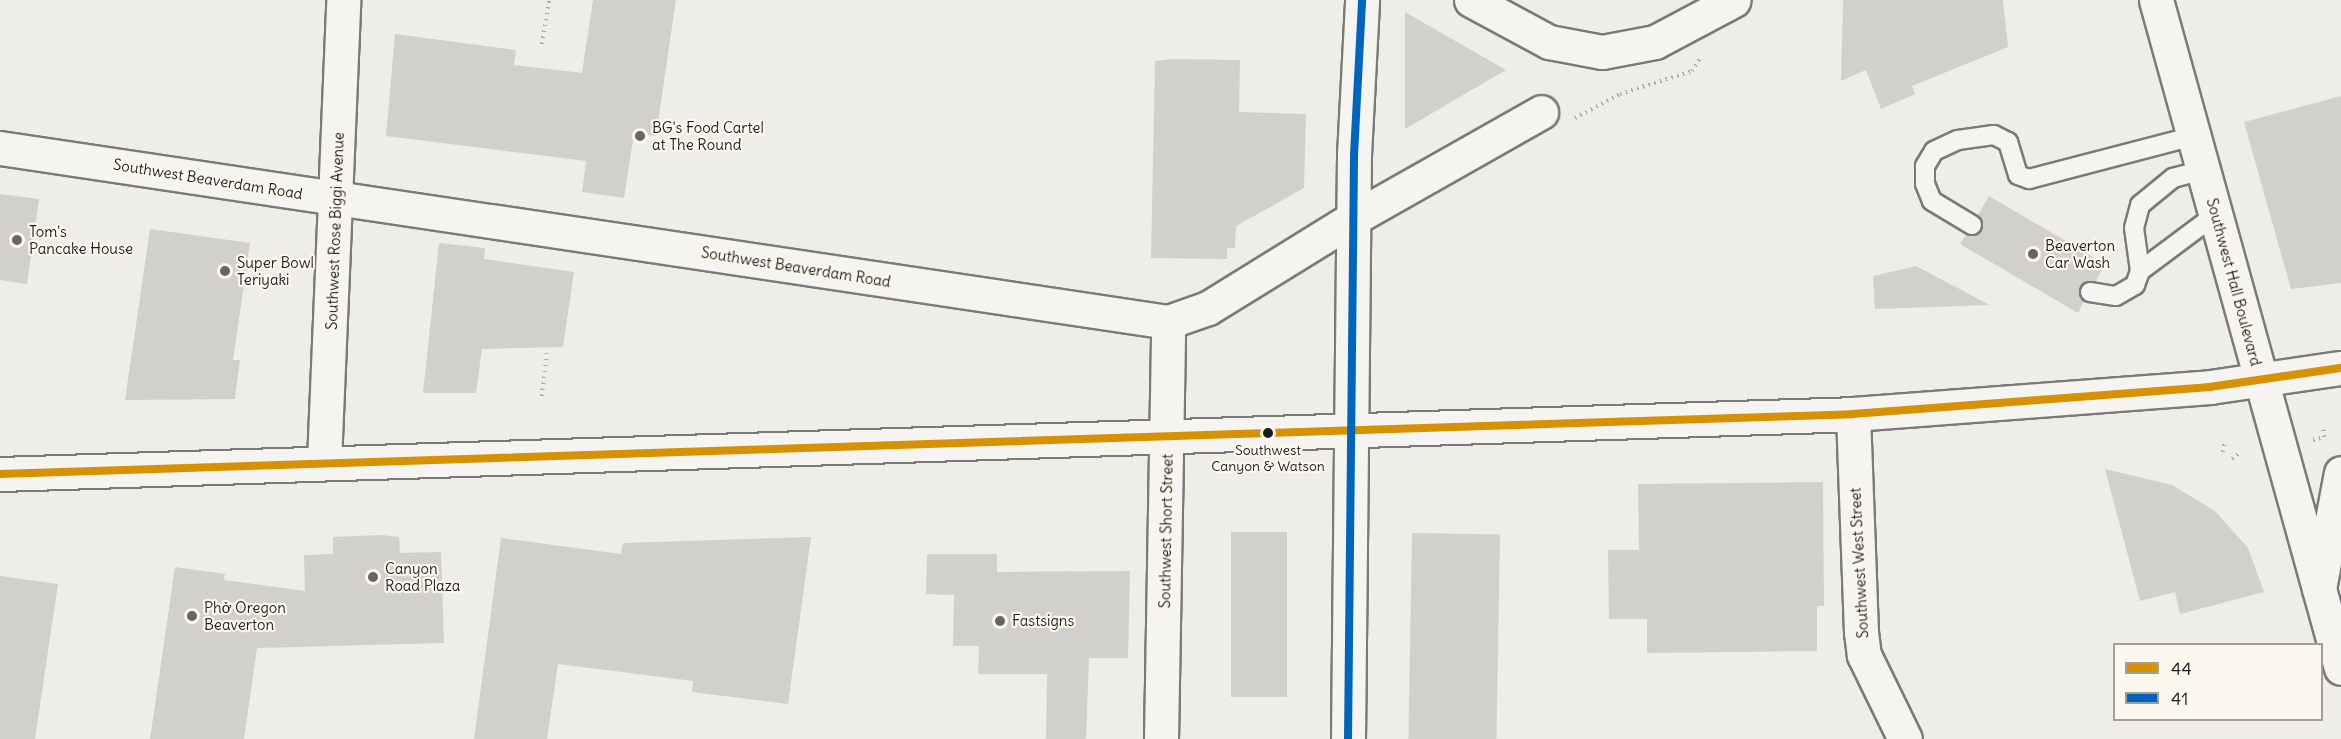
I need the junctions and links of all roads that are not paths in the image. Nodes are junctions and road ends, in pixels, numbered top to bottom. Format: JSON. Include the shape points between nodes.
{"nodes":[{"id":1,"x":343,"y":0,"type":"edge"},
{"id":2,"x":1362,"y":0,"type":"edge"},
{"id":3,"x":1472,"y":0,"type":"edge"},
{"id":4,"x":1734,"y":0,"type":"edge"},
{"id":5,"x":2156,"y":0,"type":"edge"},
{"id":6,"x":1541,"y":112,"type":"road end"},
{"id":7,"x":2194,"y":136,"type":"junction"},
{"id":8,"x":0,"y":148,"type":"edge"},
{"id":9,"x":2203,"y":170,"type":"junction"},
{"id":10,"x":336,"y":199,"type":"junction"},
{"id":11,"x":2215,"y":215,"type":"junction"},
{"id":12,"x":1354,"y":218,"type":"junction"},
{"id":13,"x":1972,"y":225,"type":"dead end"},
{"id":14,"x":2140,"y":271,"type":"junction"},
{"id":15,"x":2090,"y":292,"type":"dead end"},
{"id":16,"x":1168,"y":322,"type":"junction"},
{"id":17,"x":2341,"y":368,"type":"edge"},
{"id":18,"x":2260,"y":380,"type":"junction"},
{"id":19,"x":1853,"y":414,"type":"junction"},
{"id":20,"x":1353,"y":429,"type":"junction"},
{"id":21,"x":1168,"y":437,"type":"junction"},
{"id":22,"x":324,"y":462,"type":"junction"},
{"id":23,"x":2341,"y":473,"type":"edge"},
{"id":24,"x":0,"y":474,"type":"edge"},
{"id":25,"x":2319,"y":589,"type":"junction"},
{"id":26,"x":2341,"y":668,"type":"edge"},
{"id":27,"x":1161,"y":739,"type":"edge"},
{"id":28,"x":1348,"y":739,"type":"edge"},
{"id":29,"x":1905,"y":739,"type":"edge"}],
"edges":[{"from":1,"to":10,"type":"main road","name":"Southwest Rose Biggi Avenue"},
{"from":2,"to":12,"type":"main road"},
{"from":3,"to":4,"type":"main road","via":[[1549,42],[1602,52],[1655,42]]},
{"from":5,"to":7,"type":"main road","name":"Southwest Hall Boulevard"},
{"from":6,"to":12,"type":"main road","name":"Southwest Beaverdam Road"},
{"from":7,"to":9,"type":"main road","name":"Southwest Hall Boulevard"},
{"from":7,"to":13,"type":"lane","via":[[2029,179],[2018,175],[2008,142],[1994,135],[1958,140],[1934,151],[1925,166],[1925,184],[1932,201]]},
{"from":8,"to":10,"type":"main road","name":"Southwest Beaverdam Road"},
{"from":9,"to":11,"type":"main road","name":"Southwest Hall Boulevard"},
{"from":9,"to":14,"type":"lane","via":[[2172,178],[2140,205],[2134,228]]},
{"from":10,"to":16,"type":"main road","name":"Southwest Beaverdam Road"},
{"from":10,"to":22,"type":"main road","name":"Southwest Rose Biggi Avenue"},
{"from":11,"to":14,"type":"lane"},
{"from":11,"to":18,"type":"main road","name":"Southwest Hall Boulevard"},
{"from":12,"to":16,"type":"main road","name":"Southwest Beaverdam Road","via":[[1208,308]]},
{"from":12,"to":20,"type":"main road"},
{"from":14,"to":15,"type":"lane","via":[[2134,285],[2116,296]]},
{"from":16,"to":21,"type":"main road","name":"Southwest Short Street"},
{"from":17,"to":18,"type":"main road"},
{"from":18,"to":19,"type":"main road"},
{"from":18,"to":25,"type":"main road","name":"Southwest Hall Boulevard"},
{"from":19,"to":20,"type":"main road"},
{"from":19,"to":29,"type":"main road","name":"Southwest West Street","via":[[1864,655]]},
{"from":20,"to":21,"type":"main road"},
{"from":20,"to":28,"type":"main road"},
{"from":21,"to":22,"type":"main road"},
{"from":21,"to":27,"type":"main road","name":"Southwest Short Street"},
{"from":22,"to":24,"type":"main road"},
{"from":23,"to":25,"type":"main road"},
{"from":25,"to":26,"type":"main road","name":"Southwest Hall Boulevard"}]}
